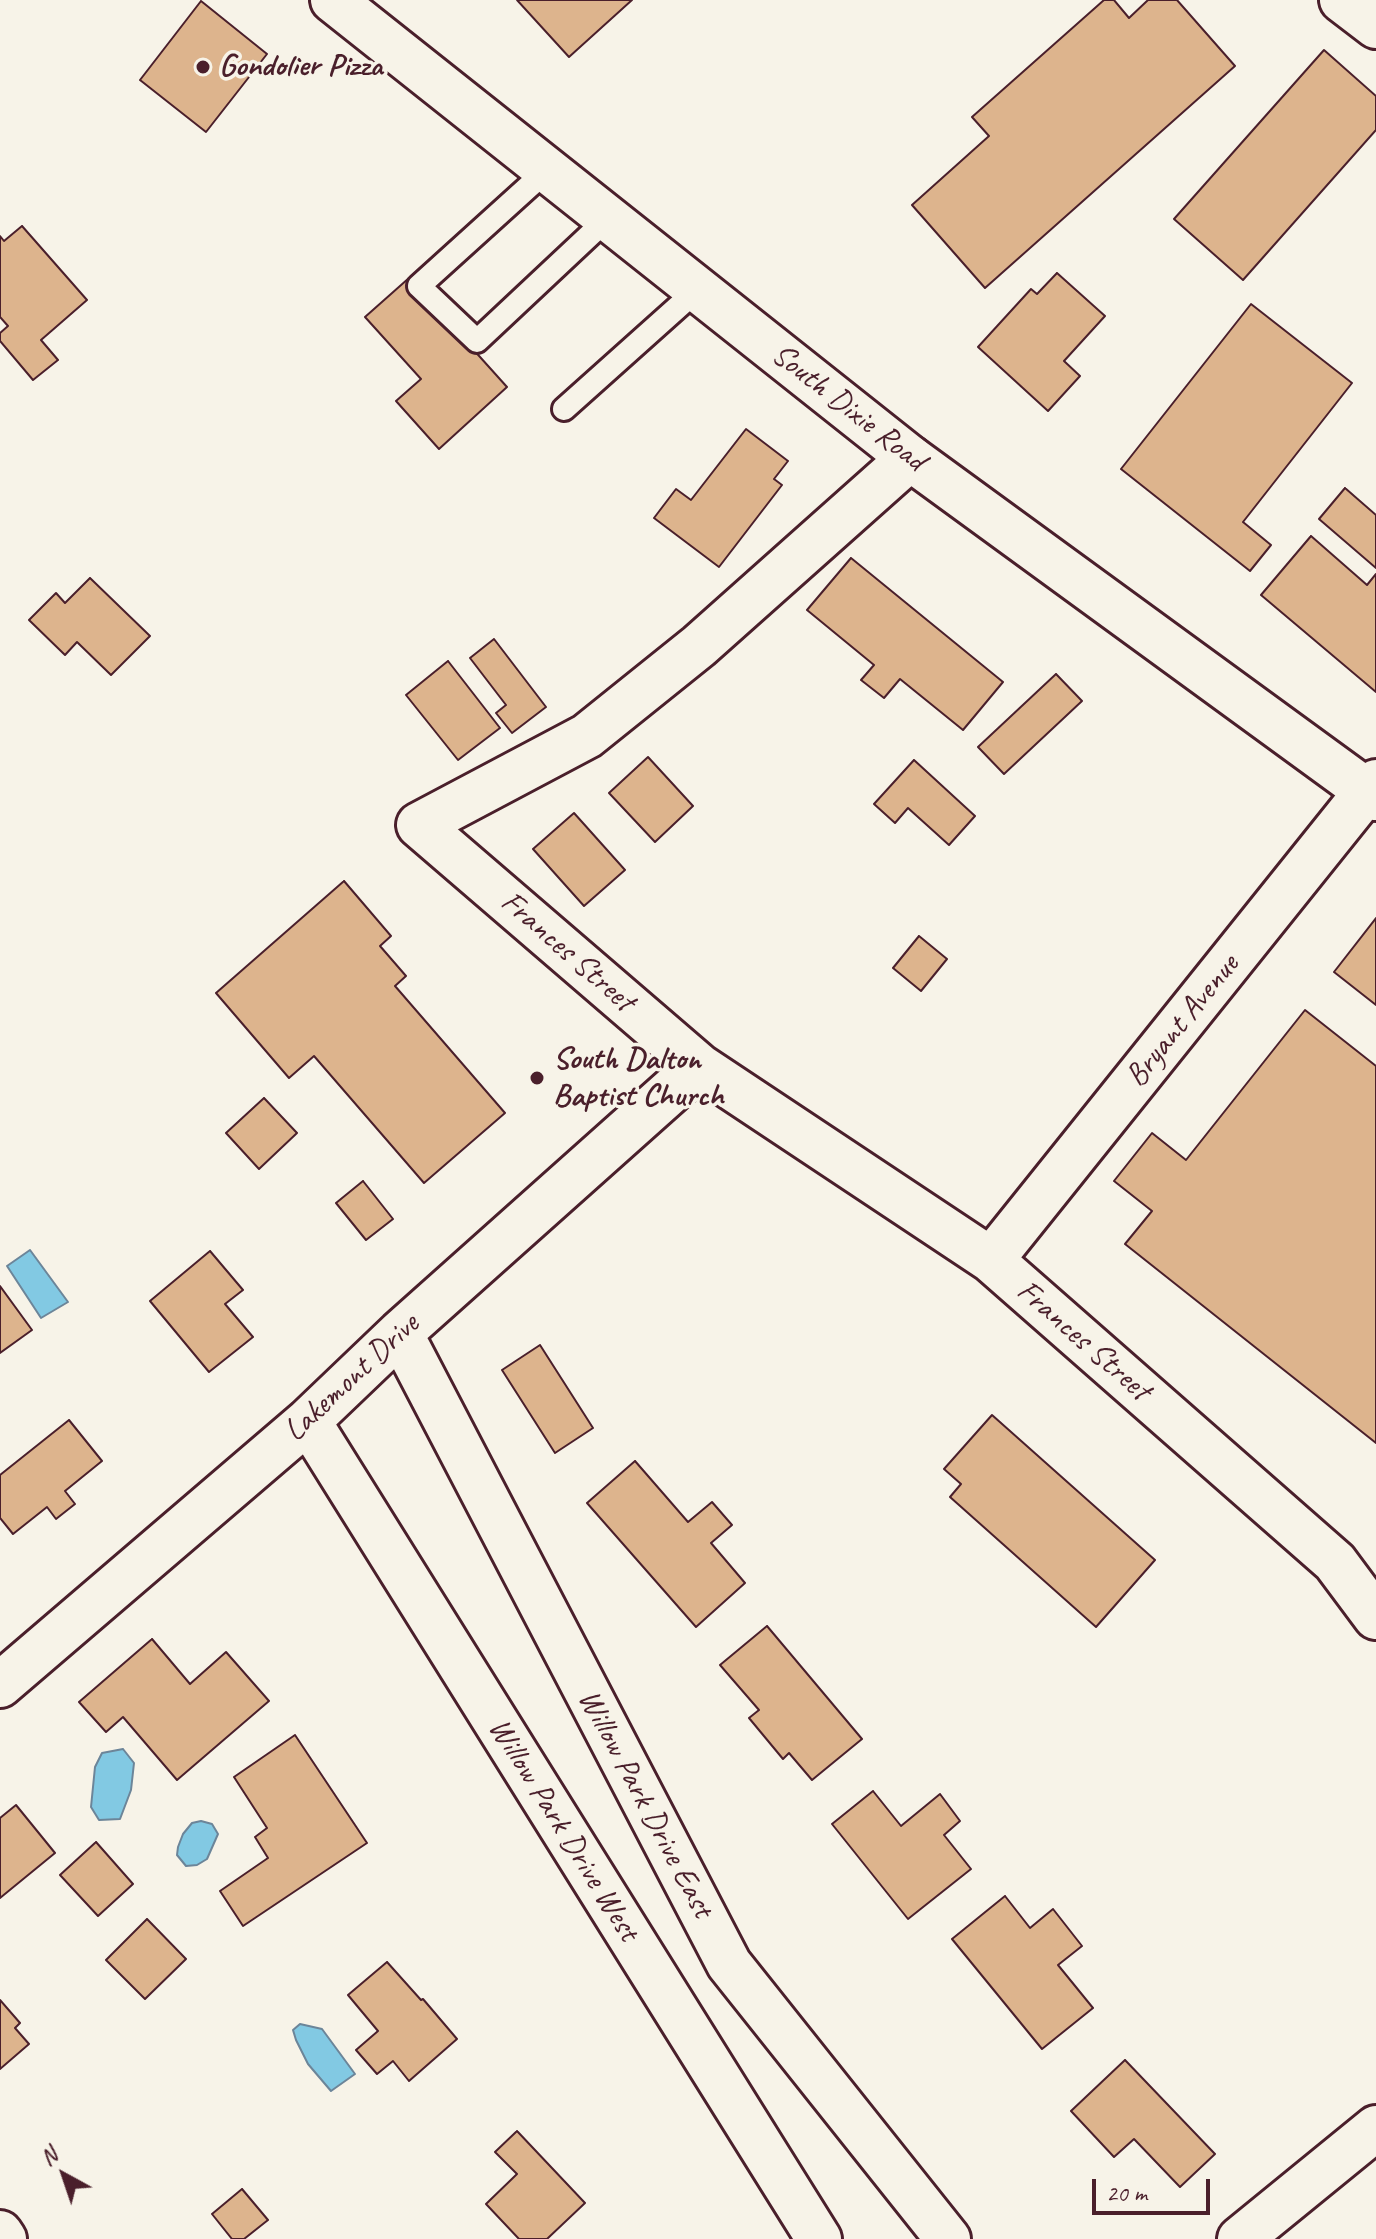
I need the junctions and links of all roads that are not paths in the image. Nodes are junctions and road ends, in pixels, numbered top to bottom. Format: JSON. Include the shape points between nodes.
{"nodes":[{"id":1,"x":333,"y":0,"type":"edge"},
{"id":2,"x":1342,"y":0,"type":"edge"},
{"id":3,"x":1376,"y":26,"type":"edge"},
{"id":4,"x":546,"y":171,"type":"junction"},
{"id":5,"x":607,"y":219,"type":"junction"},
{"id":6,"x":697,"y":290,"type":"junction"},
{"id":7,"x":564,"y":409,"type":"dead end"},
{"id":8,"x":910,"y":458,"type":"junction"},
{"id":9,"x":1373,"y":790,"type":"edge"},
{"id":10,"x":699,"y":1066,"type":"junction"},
{"id":11,"x":991,"y":1260,"type":"junction"},
{"id":12,"x":400,"y":1333,"type":"junction"},
{"id":13,"x":308,"y":1421,"type":"junction"},
{"id":14,"x":1376,"y":1617,"type":"edge"},
{"id":15,"x":0,"y":1685,"type":"edge"},
{"id":16,"x":1376,"y":2128,"type":"edge"},
{"id":17,"x":0,"y":2233,"type":"edge"},
{"id":18,"x":4,"y":2239,"type":"edge"},
{"id":19,"x":819,"y":2239,"type":"edge"},
{"id":20,"x":948,"y":2239,"type":"edge"},
{"id":21,"x":1240,"y":2239,"type":"edge"}],
"edges":[{"from":1,"to":4,"type":"street","name":"South Dixie Road"},
{"from":2,"to":3,"type":"street"},
{"from":4,"to":5,"type":"street","name":"South Dixie Road"},
{"from":4,"to":5,"type":"lane","via":[[419,286],[477,341]]},
{"from":5,"to":6,"type":"street","name":"South Dixie Road"},
{"from":6,"to":7,"type":"lane"},
{"from":6,"to":8,"type":"street","name":"South Dixie Road"},
{"from":8,"to":9,"type":"street","name":"South Dixie Road"},
{"from":8,"to":10,"type":"street","name":"Frances Street","via":[[699,646],[587,736],[419,825]]},
{"from":9,"to":11,"type":"street","name":"Bryant Avenue"},
{"from":10,"to":11,"type":"street","name":"Frances Street"},
{"from":10,"to":12,"type":"street","name":"Lakemont Drive"},
{"from":11,"to":14,"type":"street","name":"Frances Street","via":[[1335,1562]]},
{"from":12,"to":13,"type":"street","name":"Lakemont Drive"},
{"from":12,"to":20,"type":"street","name":"Willow Park Drive East","via":[[729,1964]]},
{"from":13,"to":15,"type":"street","name":"Lakemont Drive"},
{"from":13,"to":19,"type":"street","name":"Willow Park Drive West"},
{"from":16,"to":21,"type":"street"},
{"from":17,"to":18,"type":"street"}]}
